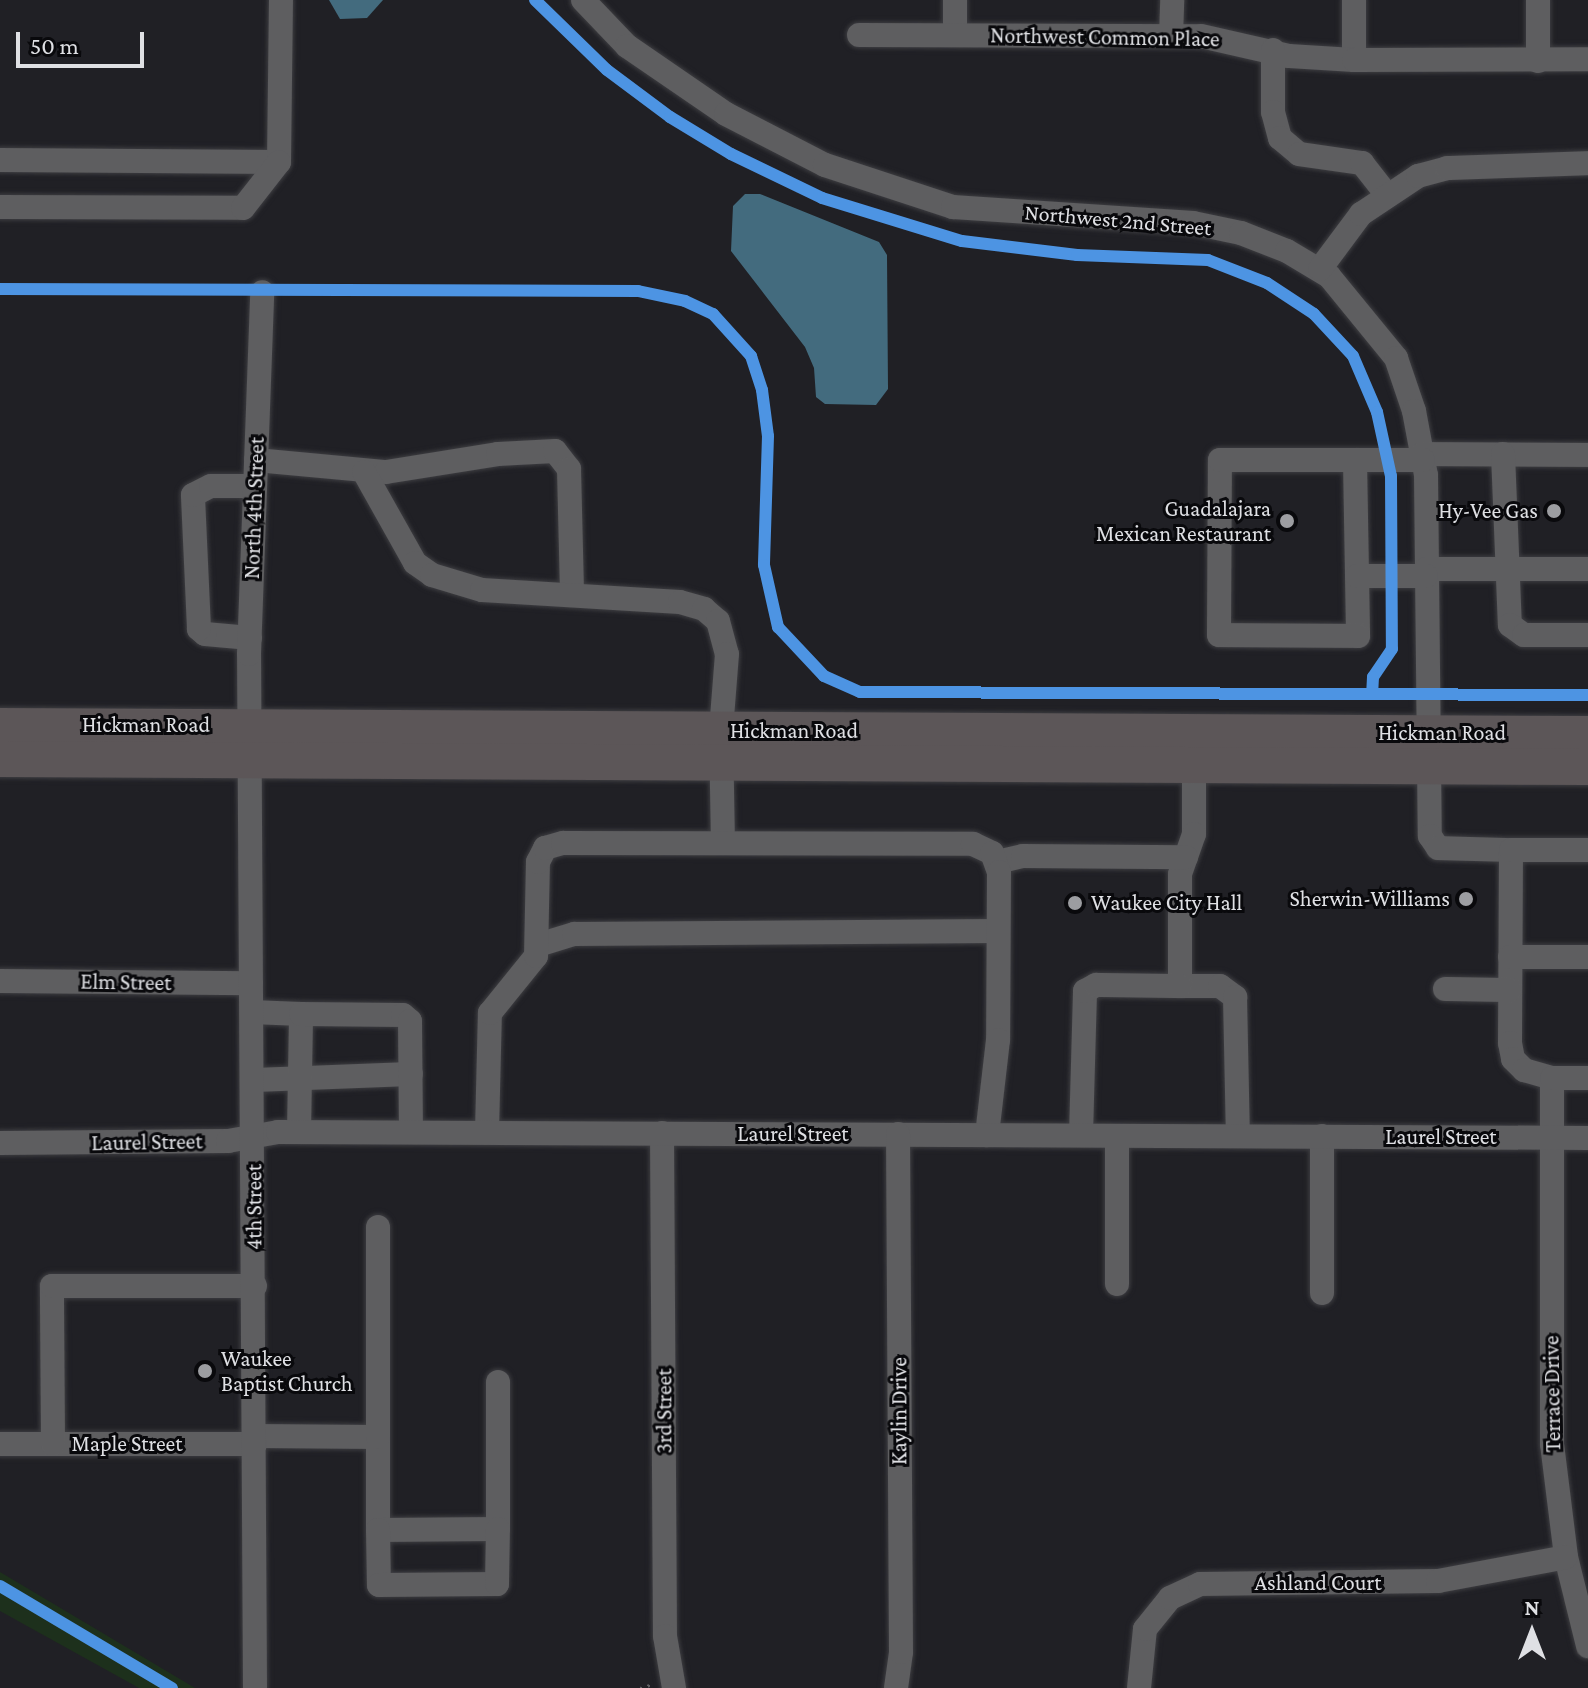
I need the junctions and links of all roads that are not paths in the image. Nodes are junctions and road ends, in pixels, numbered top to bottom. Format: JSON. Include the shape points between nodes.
{"nodes":[{"id":1,"x":281,"y":0,"type":"edge"},
{"id":2,"x":583,"y":0,"type":"edge"},
{"id":3,"x":955,"y":0,"type":"edge"},
{"id":4,"x":1172,"y":0,"type":"edge"},
{"id":5,"x":1354,"y":0,"type":"edge"},
{"id":6,"x":1538,"y":0,"type":"edge"},
{"id":7,"x":859,"y":35,"type":"dead end"},
{"id":8,"x":955,"y":35,"type":"junction"},
{"id":9,"x":1171,"y":36,"type":"junction"},
{"id":10,"x":1273,"y":50,"type":"junction"},
{"id":11,"x":1588,"y":59,"type":"edge"},
{"id":12,"x":1354,"y":60,"type":"junction"},
{"id":13,"x":1538,"y":61,"type":"junction"},
{"id":14,"x":0,"y":160,"type":"edge"},
{"id":15,"x":279,"y":162,"type":"junction"},
{"id":16,"x":1588,"y":163,"type":"edge"},
{"id":17,"x":1386,"y":194,"type":"junction"},
{"id":18,"x":0,"y":207,"type":"edge"},
{"id":19,"x":1320,"y":269,"type":"junction"},
{"id":20,"x":262,"y":292,"type":"dead end"},
{"id":21,"x":1503,"y":454,"type":"junction"},
{"id":22,"x":1588,"y":455,"type":"edge"},
{"id":23,"x":1422,"y":457,"type":"junction"},
{"id":24,"x":256,"y":460,"type":"junction"},
{"id":25,"x":1355,"y":460,"type":"junction"},
{"id":26,"x":364,"y":472,"type":"junction"},
{"id":27,"x":255,"y":486,"type":"junction"},
{"id":28,"x":1505,"y":569,"type":"junction"},
{"id":29,"x":1588,"y":569,"type":"edge"},
{"id":30,"x":1426,"y":572,"type":"junction"},
{"id":31,"x":1357,"y":576,"type":"junction"},
{"id":32,"x":572,"y":595,"type":"junction"},
{"id":33,"x":1588,"y":635,"type":"edge"},
{"id":34,"x":250,"y":638,"type":"junction"},
{"id":35,"x":0,"y":726,"type":"edge"},
{"id":36,"x":1588,"y":734,"type":"edge"},
{"id":37,"x":251,"y":742,"type":"junction"},
{"id":38,"x":722,"y":746,"type":"junction"},
{"id":39,"x":1428,"y":750,"type":"junction"},
{"id":40,"x":0,"y":759,"type":"edge"},
{"id":41,"x":1194,"y":765,"type":"junction"},
{"id":42,"x":1588,"y":767,"type":"edge"},
{"id":43,"x":723,"y":843,"type":"junction"},
{"id":44,"x":1511,"y":850,"type":"junction"},
{"id":45,"x":1588,"y":850,"type":"edge"},
{"id":46,"x":1186,"y":857,"type":"junction"},
{"id":47,"x":997,"y":862,"type":"junction"},
{"id":48,"x":998,"y":931,"type":"junction"},
{"id":49,"x":538,"y":945,"type":"junction"},
{"id":50,"x":1510,"y":957,"type":"junction"},
{"id":51,"x":1588,"y":957,"type":"edge"},
{"id":52,"x":0,"y":981,"type":"edge"},
{"id":53,"x":251,"y":983,"type":"junction"},
{"id":54,"x":1180,"y":986,"type":"junction"},
{"id":55,"x":1445,"y":989,"type":"dead end"},
{"id":56,"x":1510,"y":990,"type":"junction"},
{"id":57,"x":252,"y":1012,"type":"junction"},
{"id":58,"x":301,"y":1014,"type":"junction"},
{"id":59,"x":411,"y":1074,"type":"junction"},
{"id":60,"x":1552,"y":1078,"type":"junction"},
{"id":61,"x":1588,"y":1078,"type":"edge"},
{"id":62,"x":254,"y":1080,"type":"junction"},
{"id":63,"x":300,"y":1082,"type":"junction"},
{"id":64,"x":299,"y":1132,"type":"junction"},
{"id":65,"x":411,"y":1132,"type":"junction"},
{"id":66,"x":487,"y":1132,"type":"junction"},
{"id":67,"x":254,"y":1133,"type":"junction"},
{"id":68,"x":662,"y":1133,"type":"junction"},
{"id":69,"x":898,"y":1134,"type":"junction"},
{"id":70,"x":987,"y":1135,"type":"junction"},
{"id":71,"x":1081,"y":1135,"type":"junction"},
{"id":72,"x":1117,"y":1136,"type":"junction"},
{"id":73,"x":1238,"y":1136,"type":"junction"},
{"id":74,"x":1322,"y":1136,"type":"junction"},
{"id":75,"x":1551,"y":1138,"type":"junction"},
{"id":76,"x":1588,"y":1138,"type":"edge"},
{"id":77,"x":0,"y":1143,"type":"edge"},
{"id":78,"x":378,"y":1227,"type":"dead end"},
{"id":79,"x":1117,"y":1284,"type":"dead end"},
{"id":80,"x":255,"y":1286,"type":"junction"},
{"id":81,"x":1322,"y":1293,"type":"dead end"},
{"id":82,"x":498,"y":1382,"type":"dead end"},
{"id":83,"x":378,"y":1437,"type":"junction"},
{"id":84,"x":255,"y":1440,"type":"junction"},
{"id":85,"x":0,"y":1444,"type":"edge"},
{"id":86,"x":53,"y":1444,"type":"junction"},
{"id":87,"x":498,"y":1529,"type":"junction"},
{"id":88,"x":378,"y":1530,"type":"junction"},
{"id":89,"x":1566,"y":1557,"type":"junction"},
{"id":90,"x":1588,"y":1646,"type":"edge"},
{"id":91,"x":255,"y":1688,"type":"edge"},
{"id":92,"x":674,"y":1688,"type":"edge"},
{"id":93,"x":896,"y":1688,"type":"edge"},
{"id":94,"x":1139,"y":1688,"type":"edge"}],
"edges":[{"from":1,"to":15,"type":"street"},
{"from":2,"to":19,"type":"street","name":"Northwest 2nd Street","via":[[627,46],[726,114],[825,165],[953,207],[1193,223],[1241,233]]},
{"from":3,"to":8,"type":"street"},
{"from":4,"to":9,"type":"street"},
{"from":5,"to":12,"type":"street"},
{"from":6,"to":13,"type":"street"},
{"from":7,"to":8,"type":"street","name":"Northwest Common Place"},
{"from":8,"to":9,"type":"street","name":"Northwest Common Place"},
{"from":9,"to":10,"type":"street","name":"Northwest Common Place","via":[[1241,41]]},
{"from":10,"to":12,"type":"street","name":"Northwest Common Place"},
{"from":10,"to":17,"type":"street","via":[[1273,112],[1280,138],[1299,154],[1362,163]]},
{"from":11,"to":13,"type":"street","name":"Northwest Common Place"},
{"from":12,"to":13,"type":"street","name":"Northwest Common Place"},
{"from":14,"to":15,"type":"street"},
{"from":15,"to":18,"type":"street","via":[[243,208]]},
{"from":16,"to":17,"type":"street","via":[[1447,168],[1418,176]]},
{"from":17,"to":19,"type":"street","via":[[1361,214]]},
{"from":19,"to":23,"type":"street","name":"Northwest 2nd Street","via":[[1396,358]]},
{"from":20,"to":24,"type":"street","name":"North 4th Street"},
{"from":21,"to":22,"type":"street"},
{"from":21,"to":23,"type":"street"},
{"from":21,"to":28,"type":"street"},
{"from":23,"to":25,"type":"street"},
{"from":23,"to":30,"type":"street","name":"Northwest 2nd Street"},
{"from":24,"to":26,"type":"street"},
{"from":24,"to":27,"type":"street","name":"North 4th Street"},
{"from":25,"to":31,"type":"street"},
{"from":25,"to":31,"type":"street","via":[[1220,460],[1219,635],[1358,636]]},
{"from":26,"to":32,"type":"street","via":[[421,569],[482,590]]},
{"from":26,"to":32,"type":"street","via":[[555,451],[569,469]]},
{"from":27,"to":34,"type":"street","name":"North 4th Street"},
{"from":27,"to":34,"type":"street","via":[[211,486],[193,495],[199,629]]},
{"from":28,"to":29,"type":"street"},
{"from":28,"to":30,"type":"street"},
{"from":28,"to":33,"type":"street","via":[[1510,625],[1524,635]]},
{"from":30,"to":31,"type":"street"},
{"from":30,"to":39,"type":"street","name":"Northwest 2nd Street"},
{"from":32,"to":38,"type":"street","via":[[680,602],[704,609],[718,621],[727,654]]},
{"from":34,"to":37,"type":"street","name":"North 4th Street"},
{"from":35,"to":37,"type":"highway","name":"Hickman Road"},
{"from":36,"to":39,"type":"highway","name":"Hickman Road"},
{"from":37,"to":38,"type":"highway","name":"Hickman Road"},
{"from":37,"to":40,"type":"highway","name":"Hickman Road"},
{"from":37,"to":53,"type":"street","name":"4th Street"},
{"from":38,"to":39,"type":"highway","name":"Hickman Road"},
{"from":38,"to":41,"type":"highway","name":"Hickman Road"},
{"from":38,"to":43,"type":"street"},
{"from":39,"to":41,"type":"highway","name":"Hickman Road"},
{"from":39,"to":42,"type":"highway","name":"Hickman Road"},
{"from":39,"to":44,"type":"street","name":"Northwest 2nd Street","via":[[1432,843],[1438,848]]},
{"from":41,"to":46,"type":"street","via":[[1194,834]]},
{"from":43,"to":47,"type":"street","via":[[973,844],[984,846]]},
{"from":43,"to":49,"type":"street","via":[[563,843],[545,848],[538,862]]},
{"from":44,"to":45,"type":"street"},
{"from":44,"to":50,"type":"street"},
{"from":46,"to":47,"type":"street","via":[[1023,856]]},
{"from":46,"to":54,"type":"street","via":[[1180,874]]},
{"from":47,"to":48,"type":"street"},
{"from":48,"to":49,"type":"street","via":[[574,934]]},
{"from":48,"to":70,"type":"street","via":[[998,1040]]},
{"from":49,"to":66,"type":"street","via":[[529,968],[490,1013]]},
{"from":50,"to":51,"type":"street"},
{"from":50,"to":56,"type":"street"},
{"from":52,"to":53,"type":"street","name":"Elm Street"},
{"from":53,"to":57,"type":"street","name":"4th Street"},
{"from":54,"to":71,"type":"street","via":[[1096,985],[1085,991]]},
{"from":54,"to":73,"type":"street","via":[[1220,986],[1235,997]]},
{"from":55,"to":56,"type":"street"},
{"from":56,"to":60,"type":"street","via":[[1513,1059],[1524,1070]]},
{"from":57,"to":58,"type":"street"},
{"from":57,"to":62,"type":"street","name":"4th Street"},
{"from":58,"to":59,"type":"street","via":[[403,1015],[410,1021]]},
{"from":58,"to":63,"type":"street"},
{"from":59,"to":63,"type":"street","via":[[336,1075]]},
{"from":59,"to":65,"type":"street"},
{"from":60,"to":61,"type":"street"},
{"from":60,"to":75,"type":"street","name":"Terrace Drive"},
{"from":62,"to":63,"type":"street"},
{"from":62,"to":67,"type":"street","name":"4th Street"},
{"from":63,"to":64,"type":"street"},
{"from":64,"to":65,"type":"street","name":"Laurel Street"},
{"from":64,"to":67,"type":"street","name":"Laurel Street"},
{"from":65,"to":66,"type":"street","name":"Laurel Street"},
{"from":66,"to":68,"type":"street","name":"Laurel Street"},
{"from":67,"to":77,"type":"street","name":"Laurel Street","via":[[228,1141]]},
{"from":67,"to":80,"type":"street","name":"4th Street"},
{"from":68,"to":69,"type":"street","name":"Laurel Street"},
{"from":68,"to":92,"type":"street","name":"3rd Street","via":[[665,1636]]},
{"from":69,"to":70,"type":"street","name":"Laurel Street"},
{"from":69,"to":93,"type":"street","name":"Kaylin Drive","via":[[901,1652]]},
{"from":70,"to":71,"type":"street","name":"Laurel Street"},
{"from":71,"to":72,"type":"street","name":"Laurel Street"},
{"from":72,"to":73,"type":"street","name":"Laurel Street"},
{"from":72,"to":79,"type":"street"},
{"from":73,"to":74,"type":"street","name":"Laurel Street"},
{"from":74,"to":75,"type":"street","name":"Laurel Street"},
{"from":74,"to":81,"type":"street"},
{"from":75,"to":76,"type":"street","name":"Laurel Street"},
{"from":75,"to":89,"type":"street","name":"Terrace Drive","via":[[1552,1444]]},
{"from":78,"to":83,"type":"street"},
{"from":80,"to":84,"type":"street","name":"4th Street"},
{"from":80,"to":86,"type":"street","via":[[52,1286]]},
{"from":82,"to":87,"type":"street"},
{"from":83,"to":84,"type":"street","name":"Maple Street"},
{"from":83,"to":88,"type":"street"},
{"from":84,"to":86,"type":"street","name":"Maple Street"},
{"from":84,"to":91,"type":"street","name":"4th Street"},
{"from":85,"to":86,"type":"street","name":"Maple Street"},
{"from":87,"to":88,"type":"street"},
{"from":87,"to":88,"type":"street","via":[[497,1584],[453,1585],[379,1585]]},
{"from":89,"to":90,"type":"street","name":"Terrace Drive"},
{"from":89,"to":94,"type":"street","name":"Ashland Court","via":[[1438,1581],[1200,1584],[1170,1598],[1145,1629]]}]}
